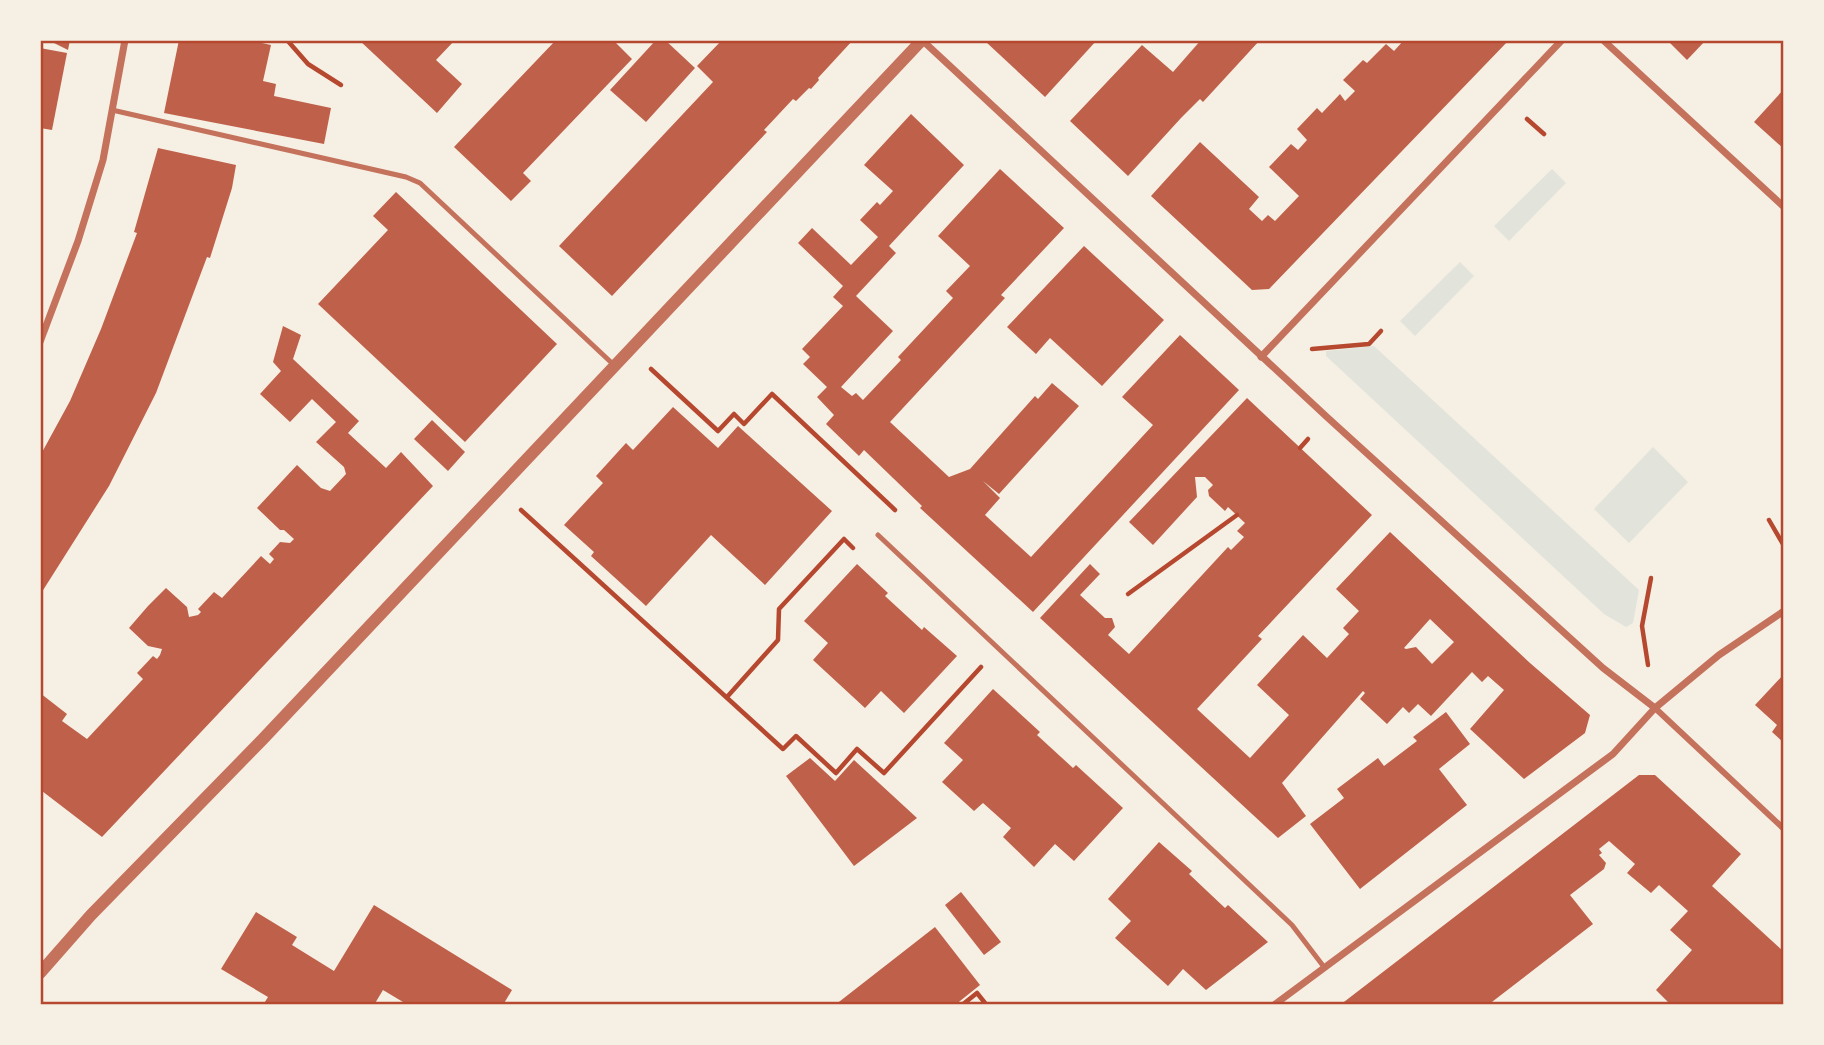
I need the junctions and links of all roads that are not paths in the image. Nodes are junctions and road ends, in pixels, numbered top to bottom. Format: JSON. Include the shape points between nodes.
{"nodes":[{"id":1,"x":125,"y":40,"type":"edge"},
{"id":2,"x":922,"y":40,"type":"edge"},
{"id":3,"x":1562,"y":40,"type":"edge"},
{"id":4,"x":1603,"y":40,"type":"edge"},
{"id":5,"x":112,"y":110,"type":"junction"},
{"id":6,"x":1784,"y":207,"type":"edge"},
{"id":7,"x":40,"y":342,"type":"edge"},
{"id":8,"x":1261,"y":357,"type":"junction"},
{"id":9,"x":615,"y":366,"type":"junction"},
{"id":10,"x":877,"y":535,"type":"dead end"},
{"id":11,"x":1784,"y":611,"type":"edge"},
{"id":12,"x":1655,"y":708,"type":"junction"},
{"id":13,"x":1784,"y":829,"type":"edge"},
{"id":14,"x":1324,"y":967,"type":"junction"},
{"id":15,"x":40,"y":973,"type":"edge"},
{"id":16,"x":1274,"y":1005,"type":"edge"}],
"edges":[{"from":1,"to":5,"type":"street"},
{"from":2,"to":8,"type":"street"},
{"from":2,"to":9,"type":"street"},
{"from":3,"to":8,"type":"street"},
{"from":4,"to":6,"type":"street"},
{"from":5,"to":7,"type":"street","via":[[103,160],[78,241]]},
{"from":5,"to":9,"type":"lane","via":[[420,183]]},
{"from":8,"to":12,"type":"street","via":[[1603,668]]},
{"from":9,"to":15,"type":"street"},
{"from":10,"to":14,"type":"lane","via":[[1292,925]]},
{"from":11,"to":12,"type":"street","via":[[1719,655]]},
{"from":12,"to":13,"type":"street"},
{"from":12,"to":14,"type":"street","via":[[1614,754]]},
{"from":14,"to":16,"type":"street"}]}
